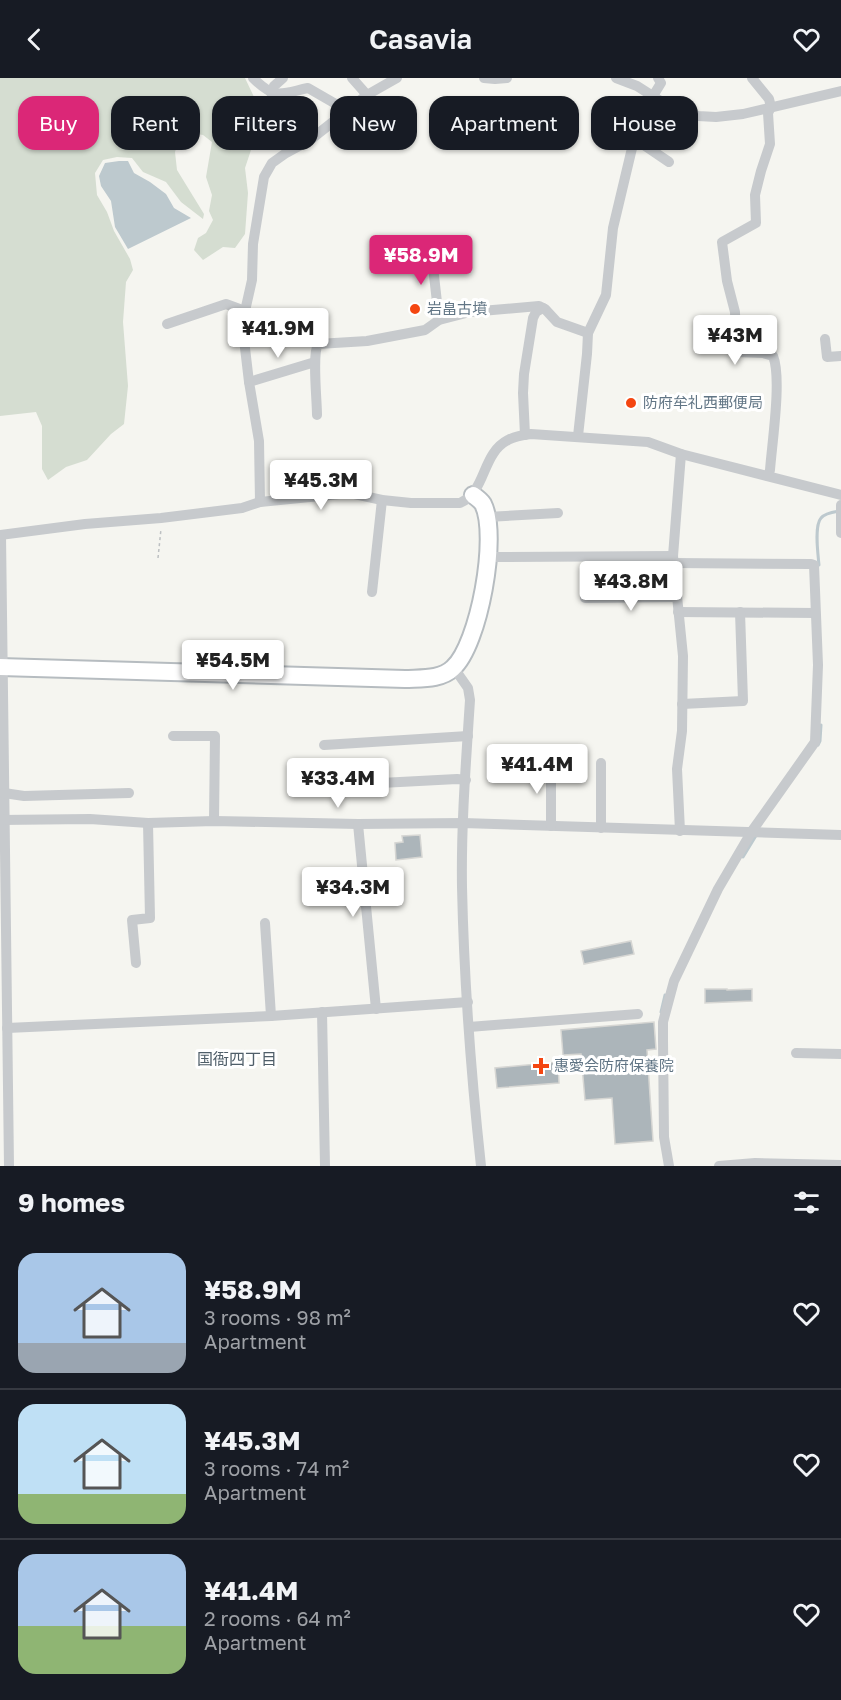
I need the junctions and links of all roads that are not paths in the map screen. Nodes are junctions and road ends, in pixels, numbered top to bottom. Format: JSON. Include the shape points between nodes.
{"nodes":[{"id":1,"x":253,"y":78,"type":"edge"},
{"id":2,"x":283,"y":78,"type":"edge"},
{"id":3,"x":352,"y":78,"type":"edge"},
{"id":4,"x":397,"y":78,"type":"edge"},
{"id":5,"x":484,"y":78,"type":"edge"},
{"id":6,"x":507,"y":78,"type":"edge"},
{"id":7,"x":616,"y":78,"type":"edge"},
{"id":8,"x":658,"y":78,"type":"edge"},
{"id":9,"x":752,"y":78,"type":"edge"},
{"id":10,"x":841,"y":91,"type":"edge"},
{"id":11,"x":272,"y":93,"type":"junction"},
{"id":12,"x":367,"y":95,"type":"joint"},
{"id":13,"x":653,"y":96,"type":"joint"},
{"id":14,"x":330,"y":101,"type":"edge"},
{"id":15,"x":771,"y":106,"type":"junction"},
{"id":16,"x":698,"y":115,"type":"edge"},
{"id":17,"x":330,"y":125,"type":"edge"},
{"id":18,"x":669,"y":162,"type":"dead end"},
{"id":19,"x":431,"y":249,"type":"dead end"},
{"id":20,"x":543,"y":308,"type":"junction"},
{"id":21,"x":245,"y":310,"type":"junction"},
{"id":22,"x":439,"y":320,"type":"junction"},
{"id":23,"x":167,"y":324,"type":"dead end"},
{"id":24,"x":588,"y":333,"type":"junction"},
{"id":25,"x":825,"y":339,"type":"dead end"},
{"id":26,"x":841,"y":356,"type":"edge"},
{"id":27,"x":315,"y":362,"type":"junction"},
{"id":28,"x":249,"y":382,"type":"junction"},
{"id":29,"x":317,"y":415,"type":"dead end"},
{"id":30,"x":525,"y":435,"type":"junction"},
{"id":31,"x":578,"y":436,"type":"junction"},
{"id":32,"x":681,"y":454,"type":"junction"},
{"id":33,"x":768,"y":476,"type":"junction"},
{"id":34,"x":473,"y":495,"type":"junction"},
{"id":35,"x":841,"y":495,"type":"edge"},
{"id":36,"x":382,"y":500,"type":"junction"},
{"id":37,"x":260,"y":502,"type":"junction"},
{"id":38,"x":841,"y":505,"type":"edge"},
{"id":39,"x":558,"y":513,"type":"dead end"},
{"id":40,"x":486,"y":517,"type":"junction"},
{"id":41,"x":841,"y":533,"type":"edge"},
{"id":42,"x":0,"y":535,"type":"edge"},
{"id":43,"x":489,"y":557,"type":"junction"},
{"id":44,"x":673,"y":559,"type":"junction"},
{"id":45,"x":372,"y":592,"type":"dead end"},
{"id":46,"x":676,"y":597,"type":"junction"},
{"id":47,"x":585,"y":598,"type":"dead end"},
{"id":48,"x":678,"y":612,"type":"junction"},
{"id":49,"x":740,"y":612,"type":"junction"},
{"id":50,"x":815,"y":613,"type":"junction"},
{"id":51,"x":1,"y":667,"type":"edge"},
{"id":52,"x":454,"y":668,"type":"junction"},
{"id":53,"x":682,"y":704,"type":"junction"},
{"id":54,"x":173,"y":736,"type":"dead end"},
{"id":55,"x":468,"y":736,"type":"junction"},
{"id":56,"x":324,"y":745,"type":"dead end"},
{"id":57,"x":551,"y":763,"type":"dead end"},
{"id":58,"x":601,"y":763,"type":"dead end"},
{"id":59,"x":466,"y":780,"type":"junction"},
{"id":60,"x":381,"y":783,"type":"dead end"},
{"id":61,"x":4,"y":793,"type":"junction"},
{"id":62,"x":129,"y":794,"type":"dead end"},
{"id":63,"x":2,"y":820,"type":"edge"},
{"id":64,"x":214,"y":821,"type":"junction"},
{"id":65,"x":148,"y":823,"type":"junction"},
{"id":66,"x":463,"y":823,"type":"junction"},
{"id":67,"x":358,"y":824,"type":"junction"},
{"id":68,"x":551,"y":826,"type":"junction"},
{"id":69,"x":601,"y":828,"type":"junction"},
{"id":70,"x":680,"y":831,"type":"junction"},
{"id":71,"x":752,"y":831,"type":"junction"},
{"id":72,"x":841,"y":835,"type":"edge"},
{"id":73,"x":3,"y":885,"type":"edge"},
{"id":74,"x":265,"y":923,"type":"dead end"},
{"id":75,"x":136,"y":963,"type":"dead end"},
{"id":76,"x":468,"y":1002,"type":"junction"},
{"id":77,"x":376,"y":1009,"type":"junction"},
{"id":78,"x":322,"y":1012,"type":"junction"},
{"id":79,"x":638,"y":1014,"type":"dead end"},
{"id":80,"x":271,"y":1016,"type":"junction"},
{"id":81,"x":469,"y":1027,"type":"junction"},
{"id":82,"x":7,"y":1028,"type":"junction"},
{"id":83,"x":796,"y":1053,"type":"dead end"},
{"id":84,"x":841,"y":1054,"type":"edge"},
{"id":85,"x":4,"y":1152,"type":"edge"},
{"id":86,"x":841,"y":1165,"type":"edge"},
{"id":87,"x":9,"y":1166,"type":"edge"},
{"id":88,"x":325,"y":1166,"type":"edge"},
{"id":89,"x":481,"y":1166,"type":"edge"},
{"id":90,"x":669,"y":1166,"type":"edge"},
{"id":91,"x":719,"y":1166,"type":"edge"}],
"edges":[{"from":1,"to":11,"type":"street"},
{"from":2,"to":11,"type":"street"},
{"from":3,"to":12,"type":"street"},
{"from":4,"to":12,"type":"street"},
{"from":5,"to":6,"type":"street"},
{"from":7,"to":13,"type":"street"},
{"from":8,"to":13,"type":"street","via":[[661,83]]},
{"from":9,"to":15,"type":"street"},
{"from":10,"to":15,"type":"street"},
{"from":11,"to":14,"type":"street","via":[[308,88]]},
{"from":15,"to":16,"type":"street","via":[[743,114]]},
{"from":15,"to":33,"type":"street","via":[[770,144],[755,195],[756,223],[722,242],[735,312],[736,352],[763,353],[773,356],[776,363]]},
{"from":17,"to":21,"type":"street","via":[[272,163],[264,177]]},
{"from":18,"to":24,"type":"street","via":[[641,143],[633,144],[613,228],[606,295]]},
{"from":19,"to":22,"type":"street"},
{"from":20,"to":22,"type":"street","via":[[470,312]]},
{"from":20,"to":24,"type":"street","via":[[557,322]]},
{"from":20,"to":30,"type":"street","via":[[533,318],[524,374]]},
{"from":21,"to":23,"type":"street","via":[[226,304]]},
{"from":21,"to":28,"type":"street","via":[[243,331]]},
{"from":22,"to":27,"type":"street","via":[[425,330],[367,341],[318,344]]},
{"from":24,"to":31,"type":"street"},
{"from":25,"to":26,"type":"street","via":[[827,357]]},
{"from":27,"to":28,"type":"street"},
{"from":27,"to":29,"type":"street"},
{"from":28,"to":37,"type":"street","via":[[259,441]]},
{"from":30,"to":31,"type":"street"},
{"from":30,"to":34,"type":"street","via":[[507,440],[493,453]]},
{"from":31,"to":32,"type":"street","via":[[648,442]]},
{"from":32,"to":33,"type":"street"},
{"from":32,"to":44,"type":"street"},
{"from":33,"to":35,"type":"street"},
{"from":34,"to":36,"type":"street","via":[[460,503]]},
{"from":34,"to":40,"type":"street","via":[[482,503]]},
{"from":36,"to":37,"type":"street","via":[[350,493]]},
{"from":36,"to":45,"type":"street"},
{"from":37,"to":42,"type":"street","via":[[242,508]]},
{"from":38,"to":41,"type":"street"},
{"from":39,"to":40,"type":"street"},
{"from":40,"to":43,"type":"street"},
{"from":42,"to":51,"type":"street"},
{"from":43,"to":44,"type":"street"},
{"from":43,"to":52,"type":"street","via":[[483,600],[467,647]]},
{"from":44,"to":46,"type":"street"},
{"from":44,"to":50,"type":"street","via":[[814,565]]},
{"from":46,"to":47,"type":"street"},
{"from":46,"to":48,"type":"street"},
{"from":48,"to":49,"type":"street"},
{"from":48,"to":53,"type":"street","via":[[683,656]]},
{"from":49,"to":50,"type":"street"},
{"from":49,"to":53,"type":"street","via":[[742,701]]},
{"from":50,"to":71,"type":"street","via":[[815,742]]},
{"from":51,"to":52,"type":"street","via":[[405,679],[437,676]]},
{"from":51,"to":61,"type":"street"},
{"from":52,"to":55,"type":"street","via":[[468,688]]},
{"from":53,"to":70,"type":"street","via":[[677,769]]},
{"from":54,"to":64,"type":"street","via":[[215,736]]},
{"from":55,"to":56,"type":"street"},
{"from":55,"to":59,"type":"street"},
{"from":57,"to":68,"type":"street"},
{"from":58,"to":69,"type":"street"},
{"from":59,"to":60,"type":"street"},
{"from":59,"to":66,"type":"street"},
{"from":61,"to":62,"type":"street"},
{"from":61,"to":63,"type":"street"},
{"from":63,"to":65,"type":"street"},
{"from":63,"to":73,"type":"street"},
{"from":64,"to":65,"type":"street"},
{"from":64,"to":67,"type":"street"},
{"from":65,"to":75,"type":"street","via":[[150,918],[132,920]]},
{"from":66,"to":67,"type":"street"},
{"from":66,"to":68,"type":"street"},
{"from":66,"to":76,"type":"street"},
{"from":67,"to":77,"type":"street"},
{"from":68,"to":69,"type":"street"},
{"from":69,"to":70,"type":"street"},
{"from":70,"to":71,"type":"street"},
{"from":71,"to":72,"type":"street"},
{"from":71,"to":90,"type":"street","via":[[718,889],[668,1000],[663,1040],[664,1137]]},
{"from":73,"to":82,"type":"street"},
{"from":74,"to":80,"type":"street"},
{"from":76,"to":77,"type":"street"},
{"from":76,"to":81,"type":"street"},
{"from":77,"to":78,"type":"street"},
{"from":78,"to":80,"type":"street"},
{"from":78,"to":88,"type":"street"},
{"from":79,"to":81,"type":"street"},
{"from":80,"to":82,"type":"street"},
{"from":81,"to":89,"type":"street"},
{"from":82,"to":85,"type":"street"},
{"from":83,"to":84,"type":"street"},
{"from":85,"to":87,"type":"street"},
{"from":86,"to":91,"type":"street"}]}
